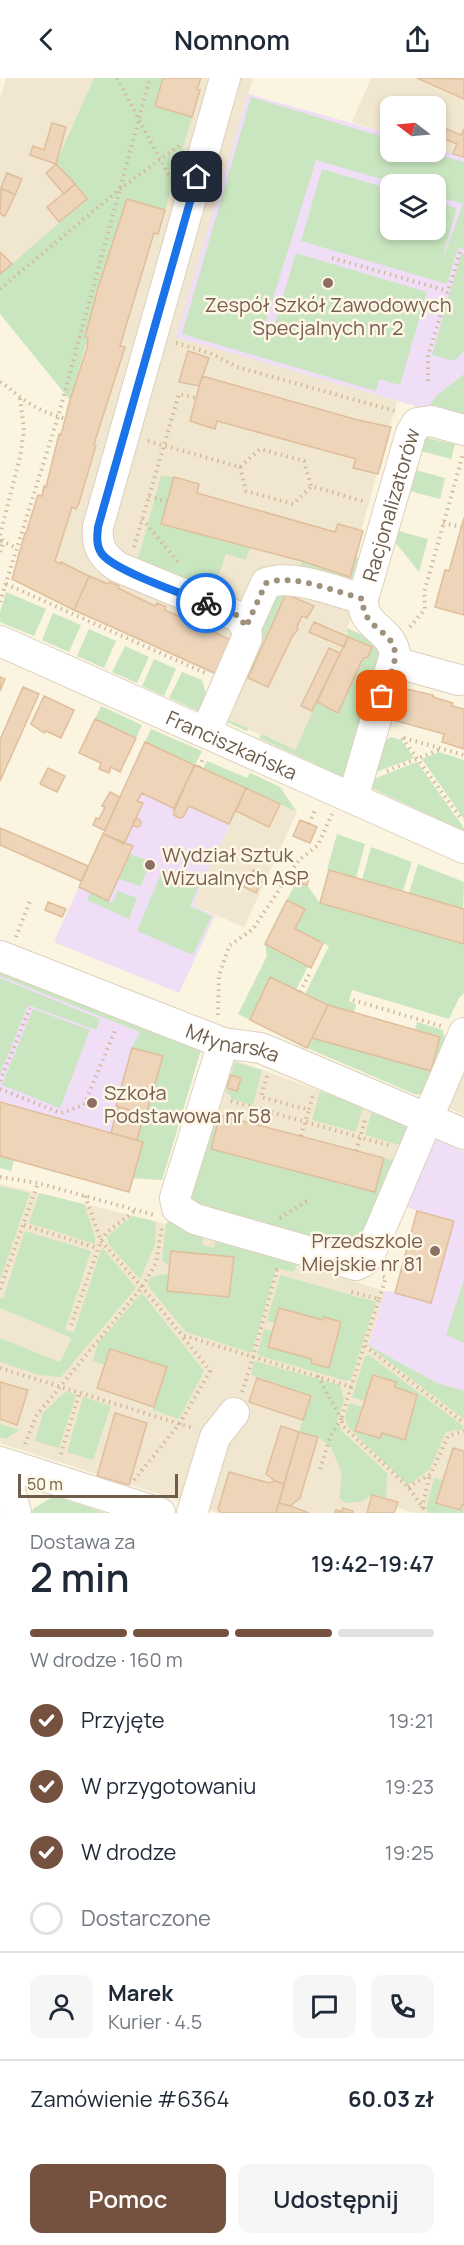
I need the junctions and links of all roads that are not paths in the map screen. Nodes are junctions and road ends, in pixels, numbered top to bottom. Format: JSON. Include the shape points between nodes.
{"nodes":[{"id":1,"x":225,"y":78,"type":"edge"},
{"id":2,"x":464,"y":430,"type":"edge"},
{"id":3,"x":363,"y":599,"type":"junction"},
{"id":4,"x":246,"y":627,"type":"junction"},
{"id":5,"x":0,"y":641,"type":"edge"},
{"id":6,"x":394,"y":654,"type":"junction"},
{"id":7,"x":459,"y":680,"type":"dead end"},
{"id":8,"x":204,"y":746,"type":"junction"},
{"id":9,"x":351,"y":791,"type":"junction"},
{"id":10,"x":464,"y":848,"type":"edge"},
{"id":11,"x":3,"y":957,"type":"edge"},
{"id":12,"x":457,"y":1031,"type":"edge"},
{"id":13,"x":219,"y":1033,"type":"junction"},
{"id":14,"x":428,"y":1118,"type":"junction"},
{"id":15,"x":464,"y":1134,"type":"edge"},
{"id":16,"x":234,"y":1413,"type":"road end"},
{"id":17,"x":7,"y":1464,"type":"edge"},
{"id":18,"x":16,"y":1513,"type":"edge"},
{"id":19,"x":160,"y":1513,"type":"edge"},
{"id":20,"x":192,"y":1513,"type":"edge"}],
"edges":[{"from":1,"to":4,"type":"street","via":[[97,537],[102,554],[111,562],[239,616]]},
{"from":2,"to":3,"type":"street","name":"Racjonalizatorów","via":[[431,421],[417,423],[411,432]]},
{"from":3,"to":4,"type":"street","via":[[291,580],[272,581],[266,583]]},
{"from":3,"to":6,"type":"street","name":"Racjonalizatorów","via":[[366,616],[390,639]]},
{"from":4,"to":8,"type":"street","via":[[247,638]]},
{"from":5,"to":8,"type":"street","name":"Franciszkańska"},
{"from":6,"to":7,"type":"street"},
{"from":6,"to":9,"type":"street"},
{"from":8,"to":9,"type":"street","name":"Franciszkańska"},
{"from":9,"to":10,"type":"street","name":"Franciszkańska"},
{"from":11,"to":13,"type":"street","name":"Młynarska"},
{"from":12,"to":14,"type":"street"},
{"from":13,"to":14,"type":"street","name":"Młynarska"},
{"from":13,"to":14,"type":"street","via":[[209,1090],[175,1198],[177,1208],[195,1219],[356,1264],[369,1256]]},
{"from":14,"to":15,"type":"street","name":"Młynarska"},
{"from":16,"to":20,"type":"street","via":[[216,1437]]},
{"from":17,"to":18,"type":"street"},
{"from":17,"to":19,"type":"street"}]}
